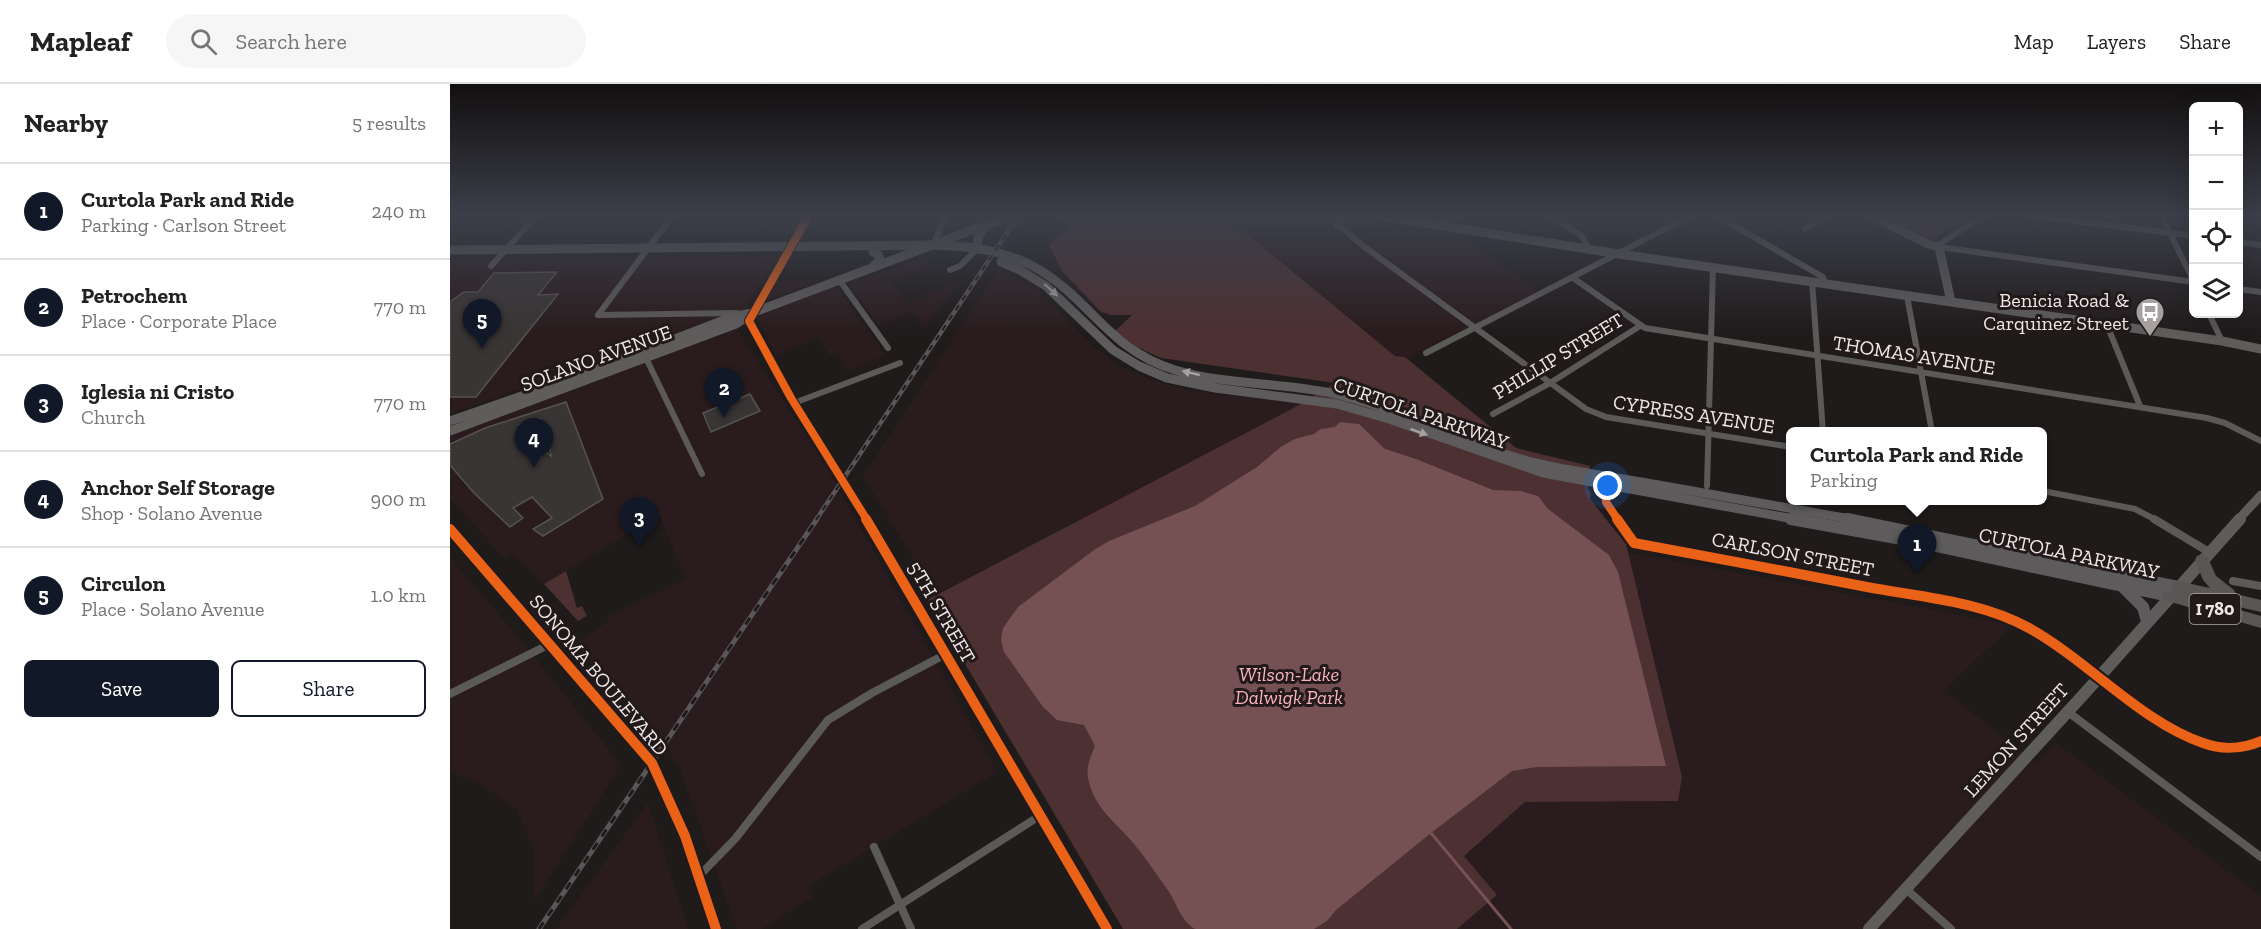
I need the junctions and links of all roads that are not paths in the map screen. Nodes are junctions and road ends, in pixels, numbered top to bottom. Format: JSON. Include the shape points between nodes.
{"nodes":[{"id":1,"x":471,"y":254,"type":"edge"},
{"id":2,"x":501,"y":254,"type":"edge"},
{"id":3,"x":643,"y":254,"type":"edge"},
{"id":4,"x":786,"y":254,"type":"edge"},
{"id":5,"x":878,"y":254,"type":"edge"},
{"id":6,"x":909,"y":254,"type":"edge"},
{"id":7,"x":972,"y":254,"type":"edge"},
{"id":8,"x":984,"y":254,"type":"edge"},
{"id":9,"x":993,"y":254,"type":"edge"},
{"id":10,"x":1375,"y":254,"type":"edge"},
{"id":11,"x":1619,"y":254,"type":"edge"},
{"id":12,"x":1622,"y":254,"type":"edge"},
{"id":13,"x":1784,"y":254,"type":"edge"},
{"id":14,"x":1941,"y":254,"type":"edge"},
{"id":15,"x":1993,"y":254,"type":"edge"},
{"id":16,"x":2180,"y":254,"type":"edge"},
{"id":17,"x":450,"y":256,"type":"edge"},
{"id":18,"x":490,"y":266,"type":"dead end"},
{"id":19,"x":1713,"y":267,"type":"junction"},
{"id":20,"x":872,"y":268,"type":"junction"},
{"id":21,"x":950,"y":270,"type":"dead end"},
{"id":22,"x":2189,"y":273,"type":"edge"},
{"id":23,"x":1573,"y":278,"type":"junction"},
{"id":24,"x":840,"y":281,"type":"junction"},
{"id":25,"x":1812,"y":281,"type":"junction"},
{"id":26,"x":2189,"y":281,"type":"edge"},
{"id":27,"x":1824,"y":283,"type":"junction"},
{"id":28,"x":2243,"y":290,"type":"edge"},
{"id":29,"x":2261,"y":292,"type":"edge"},
{"id":30,"x":1907,"y":296,"type":"junction"},
{"id":31,"x":1951,"y":302,"type":"junction"},
{"id":32,"x":752,"y":313,"type":"junction"},
{"id":33,"x":2210,"y":318,"type":"edge"},
{"id":34,"x":2107,"y":325,"type":"junction"},
{"id":35,"x":1640,"y":326,"type":"junction"},
{"id":36,"x":1476,"y":327,"type":"junction"},
{"id":37,"x":1710,"y":339,"type":"junction"},
{"id":38,"x":2222,"y":341,"type":"junction"},
{"id":39,"x":2261,"y":344,"type":"edge"},
{"id":40,"x":888,"y":348,"type":"dead end"},
{"id":41,"x":2261,"y":349,"type":"edge"},
{"id":42,"x":1426,"y":353,"type":"dead end"},
{"id":43,"x":644,"y":355,"type":"junction"},
{"id":44,"x":1816,"y":356,"type":"junction"},
{"id":45,"x":900,"y":363,"type":"dead end"},
{"id":46,"x":1921,"y":373,"type":"junction"},
{"id":47,"x":1550,"y":383,"type":"junction"},
{"id":48,"x":794,"y":403,"type":"junction"},
{"id":49,"x":2140,"y":406,"type":"junction"},
{"id":50,"x":1493,"y":414,"type":"dead end"},
{"id":51,"x":450,"y":421,"type":"edge"},
{"id":52,"x":1823,"y":427,"type":"edge"},
{"id":53,"x":1931,"y":427,"type":"edge"},
{"id":54,"x":450,"y":431,"type":"edge"},
{"id":55,"x":1707,"y":433,"type":"junction"},
{"id":56,"x":2261,"y":441,"type":"edge"},
{"id":57,"x":1786,"y":446,"type":"edge"},
{"id":58,"x":702,"y":474,"type":"dead end"},
{"id":59,"x":1629,"y":480,"type":"junction"},
{"id":60,"x":1604,"y":484,"type":"junction"},
{"id":61,"x":1707,"y":486,"type":"dead end"},
{"id":62,"x":2047,"y":492,"type":"edge"},
{"id":63,"x":2261,"y":495,"type":"edge"},
{"id":64,"x":450,"y":529,"type":"edge"},
{"id":65,"x":2206,"y":556,"type":"junction"},
{"id":66,"x":2233,"y":581,"type":"dead end"},
{"id":67,"x":2120,"y":585,"type":"junction"},
{"id":68,"x":2261,"y":586,"type":"edge"},
{"id":69,"x":2173,"y":591,"type":"junction"},
{"id":70,"x":2244,"y":602,"type":"junction"},
{"id":71,"x":2261,"y":606,"type":"edge"},
{"id":72,"x":2147,"y":621,"type":"junction"},
{"id":73,"x":2261,"y":622,"type":"edge"},
{"id":74,"x":550,"y":644,"type":"junction"},
{"id":75,"x":946,"y":654,"type":"junction"},
{"id":76,"x":2099,"y":676,"type":"junction"},
{"id":77,"x":450,"y":694,"type":"edge"},
{"id":78,"x":2068,"y":712,"type":"junction"},
{"id":79,"x":2261,"y":741,"type":"edge"},
{"id":80,"x":1041,"y":815,"type":"junction"},
{"id":81,"x":874,"y":847,"type":"dead end"},
{"id":82,"x":2261,"y":857,"type":"edge"},
{"id":83,"x":698,"y":877,"type":"junction"},
{"id":84,"x":1906,"y":889,"type":"junction"},
{"id":85,"x":900,"y":904,"type":"junction"},
{"id":86,"x":716,"y":929,"type":"edge"},
{"id":87,"x":862,"y":929,"type":"edge"},
{"id":88,"x":911,"y":929,"type":"edge"},
{"id":89,"x":1107,"y":929,"type":"edge"},
{"id":90,"x":1869,"y":929,"type":"edge"},
{"id":91,"x":1951,"y":929,"type":"edge"}],
"edges":[{"from":1,"to":17,"type":"main road","name":"CURTOLA PARKWAY"},
{"from":2,"to":18,"type":"street"},
{"from":3,"to":32,"type":"street","via":[[598,315]]},
{"from":4,"to":32,"type":"main road"},
{"from":5,"to":20,"type":"main road","via":[[880,259]]},
{"from":6,"to":20,"type":"main road","name":"SOLANO AVENUE"},
{"from":7,"to":21,"type":"street"},
{"from":8,"to":60,"type":"main road","name":"CURTOLA PARKWAY","one_way":true,"via":[[1040,280],[1102,342],[1155,373],[1199,385],[1338,404],[1498,461]]},
{"from":59,"to":9,"type":"main road","name":"CURTOLA PARKWAY","one_way":true,"via":[[1532,461],[1336,394],[1168,368],[1116,341],[1049,276],[1017,259]]},
{"from":10,"to":36,"type":"street","name":"CYPRESS AVENUE"},
{"from":11,"to":23,"type":"street"},
{"from":12,"to":19,"type":"main road"},
{"from":13,"to":27,"type":"street","via":[[1823,277]]},
{"from":14,"to":31,"type":"main road"},
{"from":15,"to":26,"type":"street"},
{"from":16,"to":22,"type":"street"},
{"from":19,"to":25,"type":"main road"},
{"from":19,"to":37,"type":"street"},
{"from":20,"to":24,"type":"main road","name":"SOLANO AVENUE"},
{"from":23,"to":35,"type":"street","name":"THOMAS AVENUE"},
{"from":23,"to":36,"type":"street"},
{"from":24,"to":32,"type":"main road","name":"SOLANO AVENUE"},
{"from":24,"to":40,"type":"street"},
{"from":25,"to":27,"type":"main road"},
{"from":25,"to":44,"type":"street"},
{"from":27,"to":30,"type":"main road"},
{"from":28,"to":29,"type":"street"},
{"from":30,"to":31,"type":"main road"},
{"from":30,"to":46,"type":"street"},
{"from":31,"to":34,"type":"main road"},
{"from":32,"to":43,"type":"main road","name":"SOLANO AVENUE","via":[[736,324]]},
{"from":32,"to":48,"type":"main road","name":"5TH STREET","via":[[751,326]]},
{"from":33,"to":38,"type":"street"},
{"from":34,"to":38,"type":"main road"},
{"from":34,"to":49,"type":"street"},
{"from":35,"to":37,"type":"street","name":"THOMAS AVENUE"},
{"from":35,"to":47,"type":"street","name":"PHILLIP STREET"},
{"from":36,"to":42,"type":"street"},
{"from":36,"to":47,"type":"street","name":"CYPRESS AVENUE"},
{"from":37,"to":44,"type":"street","name":"THOMAS AVENUE"},
{"from":37,"to":55,"type":"street"},
{"from":38,"to":39,"type":"main road"},
{"from":38,"to":41,"type":"main road"},
{"from":43,"to":51,"type":"main road","name":"SOLANO AVENUE"},
{"from":43,"to":54,"type":"main road","name":"SOLANO AVENUE"},
{"from":43,"to":58,"type":"street"},
{"from":44,"to":46,"type":"street","name":"THOMAS AVENUE"},
{"from":44,"to":52,"type":"street"},
{"from":45,"to":48,"type":"street"},
{"from":46,"to":49,"type":"street","name":"THOMAS AVENUE"},
{"from":46,"to":53,"type":"street"},
{"from":47,"to":50,"type":"street","name":"PHILLIP STREET"},
{"from":47,"to":55,"type":"street","name":"CYPRESS AVENUE","via":[[1586,409],[1606,417]]},
{"from":48,"to":75,"type":"main road","name":"5TH STREET"},
{"from":49,"to":56,"type":"street","name":"THOMAS AVENUE","via":[[2225,423]]},
{"from":55,"to":57,"type":"street","name":"CYPRESS AVENUE"},
{"from":55,"to":61,"type":"street"},
{"from":59,"to":60,"type":"main road"},
{"from":59,"to":69,"type":"main road","name":"CURTOLA PARKWAY","via":[[1964,541]]},
{"from":60,"to":67,"type":"main road","name":"CURTOLA PARKWAY","via":[[1913,541]]},
{"from":60,"to":76,"type":"street","name":"CARLSON STREET","via":[[1606,502],[1634,543],[1956,604],[2000,616],[2031,629]]},
{"from":62,"to":65,"type":"street","via":[[2135,509],[2166,525]]},
{"from":63,"to":65,"type":"main road","name":"LEMON STREET"},
{"from":64,"to":74,"type":"main road","name":"SONOMA BOULEVARD"},
{"from":65,"to":69,"type":"main road","name":"LEMON STREET"},
{"from":65,"to":70,"type":"highway","via":[[2207,576],[2216,586]]},
{"from":66,"to":68,"type":"street"},
{"from":67,"to":69,"type":"main road","name":"CURTOLA PARKWAY"},
{"from":67,"to":72,"type":"main road","via":[[2143,607]]},
{"from":69,"to":70,"type":"highway","name":"CURTOLA PARKWAY","number":"I 780"},
{"from":69,"to":72,"type":"main road","name":"LEMON STREET"},
{"from":69,"to":73,"type":"highway","name":"CURTOLA PARKWAY","number":"I 780"},
{"from":70,"to":71,"type":"highway","name":"CURTOLA PARKWAY","number":"I 780"},
{"from":72,"to":76,"type":"main road","name":"LEMON STREET"},
{"from":74,"to":77,"type":"street"},
{"from":74,"to":83,"type":"main road","name":"SONOMA BOULEVARD","via":[[652,763],[672,804]]},
{"from":75,"to":80,"type":"main road","name":"5TH STREET"},
{"from":75,"to":83,"type":"street","via":[[828,720],[735,839]]},
{"from":76,"to":78,"type":"main road","name":"LEMON STREET"},
{"from":76,"to":79,"type":"street","name":"CARLSON STREET","via":[[2196,741],[2223,747],[2251,746]]},
{"from":78,"to":82,"type":"street"},
{"from":78,"to":84,"type":"main road","name":"LEMON STREET"},
{"from":80,"to":85,"type":"street"},
{"from":80,"to":89,"type":"main road","name":"5TH STREET"},
{"from":81,"to":85,"type":"street"},
{"from":83,"to":86,"type":"main road","name":"SONOMA BOULEVARD"},
{"from":84,"to":90,"type":"main road","name":"LEMON STREET"},
{"from":84,"to":91,"type":"street"},
{"from":85,"to":87,"type":"street"},
{"from":85,"to":88,"type":"street"}]}
